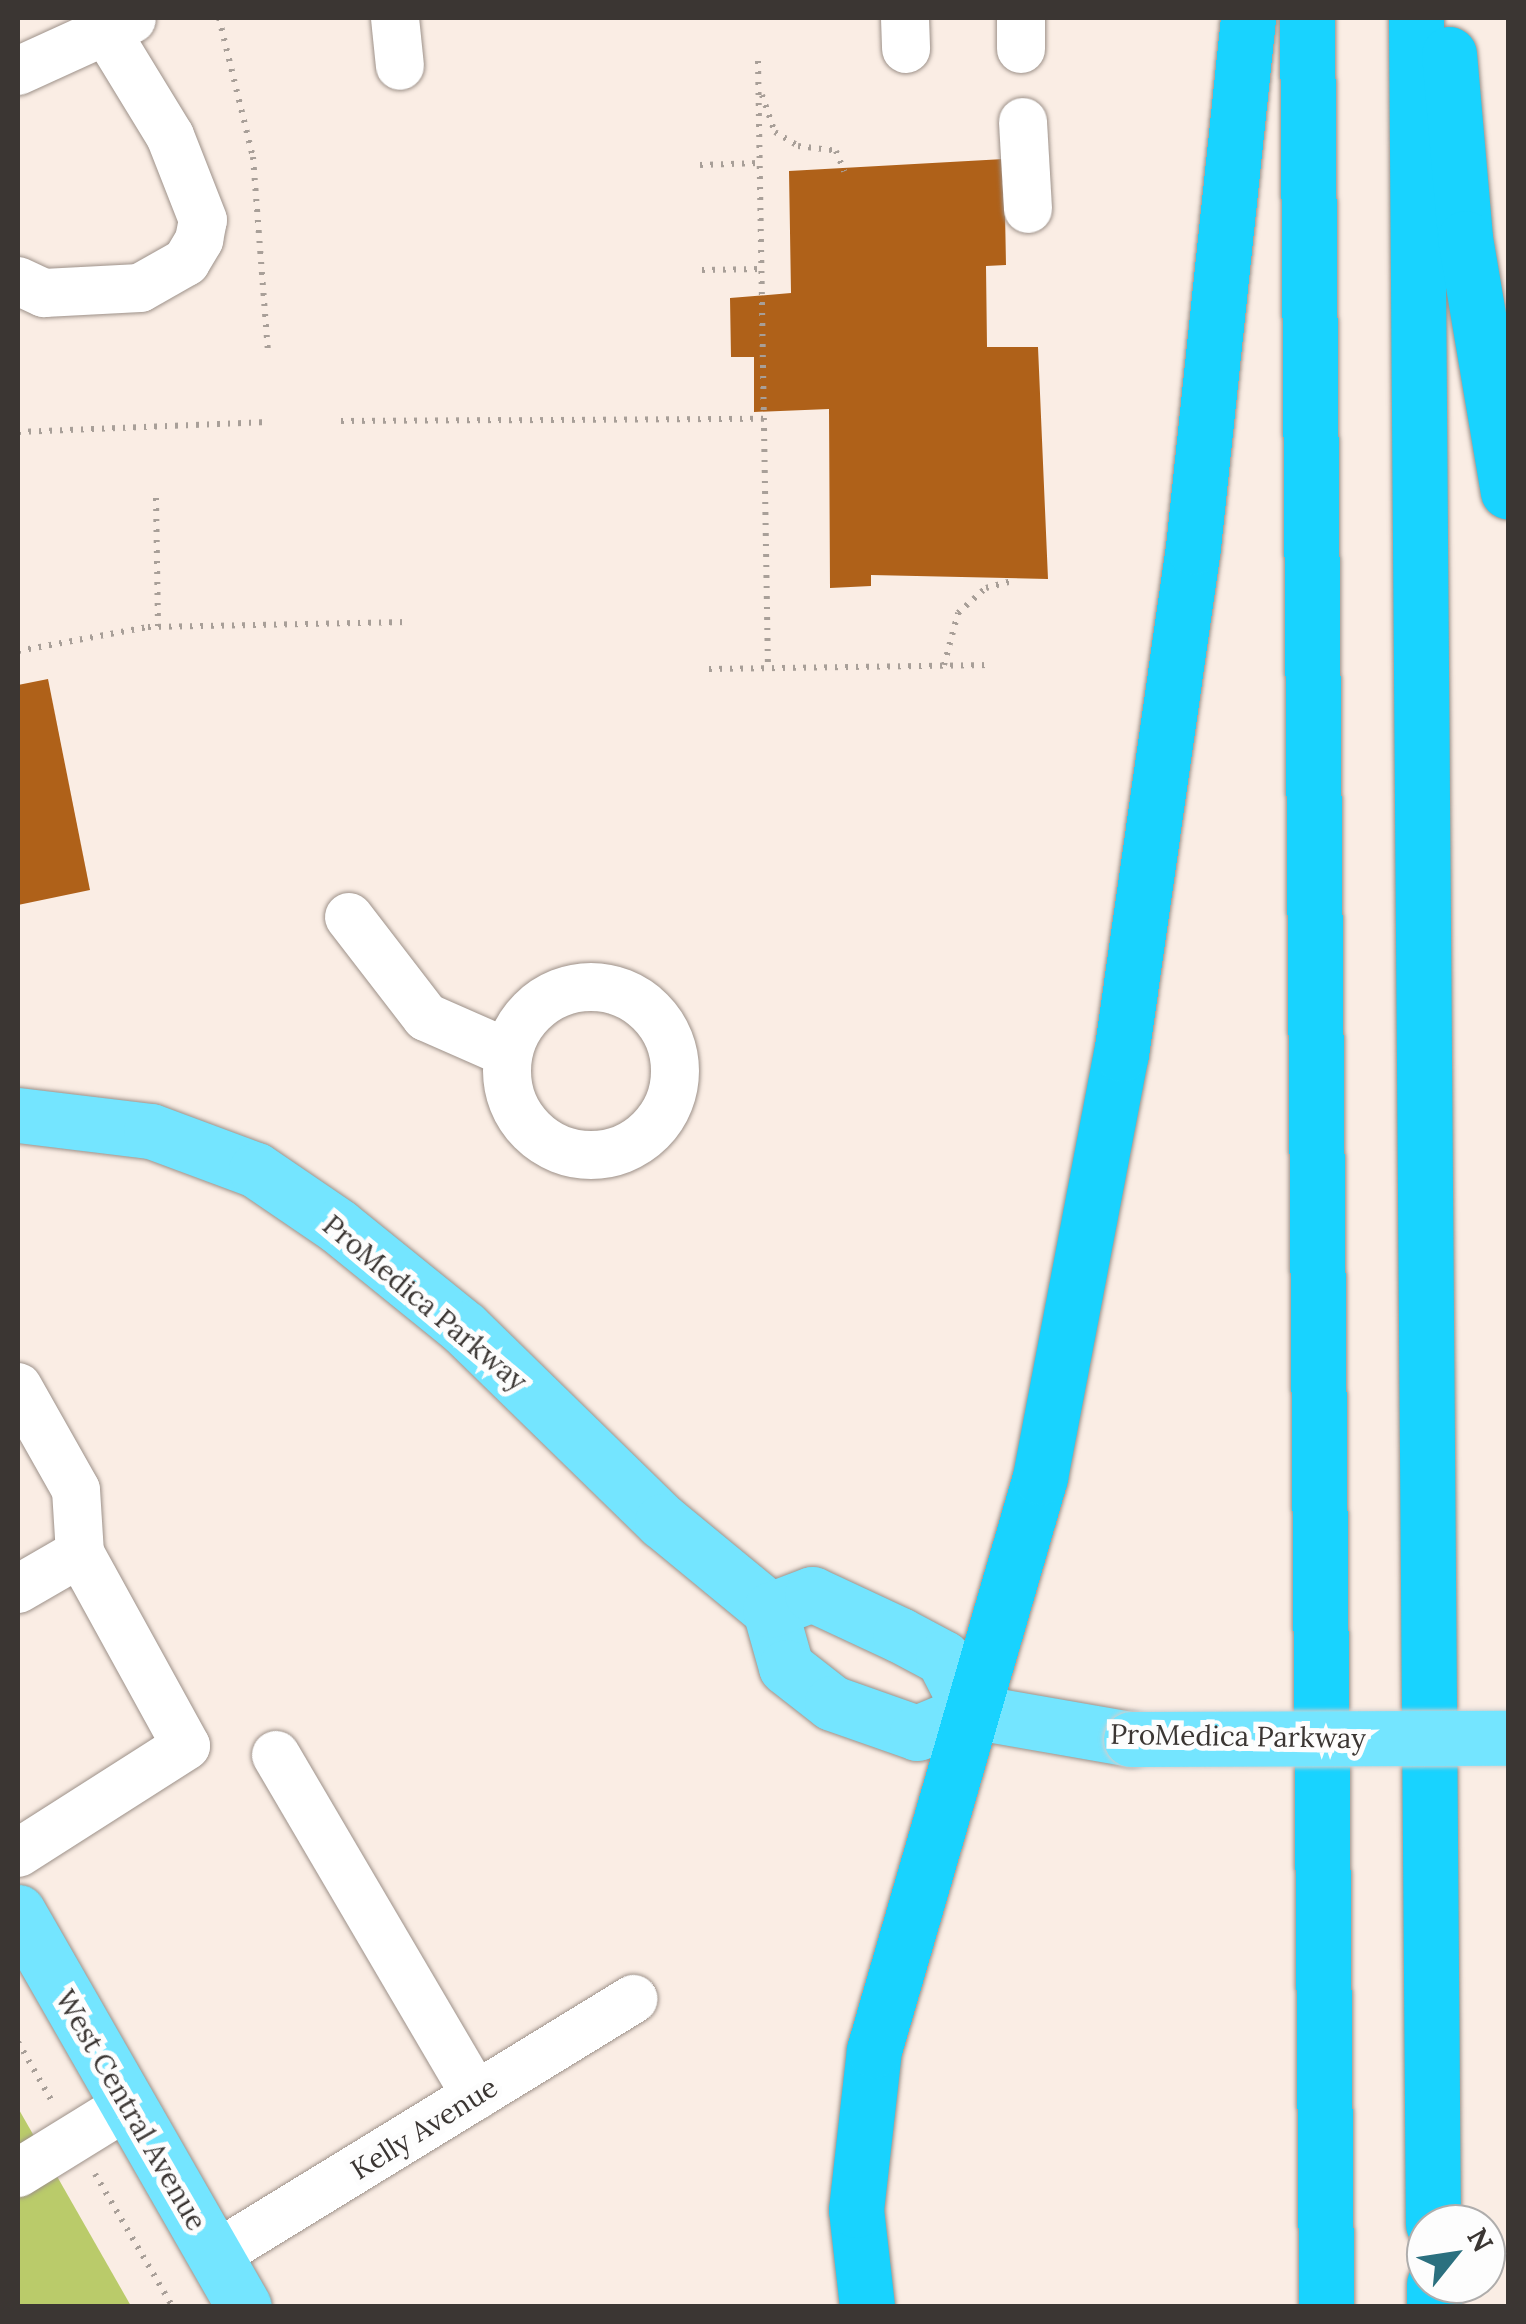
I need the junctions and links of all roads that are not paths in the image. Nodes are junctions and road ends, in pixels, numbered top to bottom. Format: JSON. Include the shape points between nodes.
{"nodes":[{"id":1,"x":395,"y":18,"type":"edge"},
{"id":2,"x":1248,"y":18,"type":"edge"},
{"id":3,"x":1307,"y":18,"type":"edge"},
{"id":4,"x":1416,"y":18,"type":"edge"},
{"id":5,"x":1446,"y":18,"type":"edge"},
{"id":6,"x":113,"y":21,"type":"edge"},
{"id":7,"x":400,"y":66,"type":"dead end"},
{"id":8,"x":18,"y":72,"type":"edge"},
{"id":9,"x":1023,"y":122,"type":"dead end"},
{"id":10,"x":1028,"y":209,"type":"dead end"},
{"id":11,"x":18,"y":280,"type":"edge"},
{"id":12,"x":1508,"y":491,"type":"edge"},
{"id":13,"x":350,"y":917,"type":"dead end"},
{"id":14,"x":508,"y":1053,"type":"dead end"},
{"id":15,"x":18,"y":1115,"type":"edge"},
{"id":16,"x":18,"y":1387,"type":"edge"},
{"id":17,"x":80,"y":1553,"type":"junction"},
{"id":18,"x":18,"y":1589,"type":"edge"},
{"id":19,"x":770,"y":1610,"type":"junction"},
{"id":20,"x":970,"y":1711,"type":"junction"},
{"id":21,"x":1508,"y":1738,"type":"edge"},
{"id":22,"x":276,"y":1755,"type":"dead end"},
{"id":23,"x":18,"y":1853,"type":"edge"},
{"id":24,"x":18,"y":1912,"type":"edge"},
{"id":25,"x":634,"y":1999,"type":"dead end"},
{"id":26,"x":476,"y":2096,"type":"junction"},
{"id":27,"x":128,"y":2105,"type":"junction"},
{"id":28,"x":18,"y":2172,"type":"edge"},
{"id":29,"x":1433,"y":2204,"type":"edge"},
{"id":30,"x":214,"y":2256,"type":"junction"},
{"id":31,"x":244,"y":2306,"type":"edge"},
{"id":32,"x":867,"y":2306,"type":"edge"},
{"id":33,"x":1326,"y":2306,"type":"edge"}],
"edges":[{"from":1,"to":7,"type":"street"},
{"from":2,"to":20,"type":"highway","via":[[1193,547],[1121,1054],[1040,1476]]},
{"from":3,"to":33,"type":"highway"},
{"from":4,"to":29,"type":"highway"},
{"from":5,"to":12,"type":"highway","via":[[1464,238]]},
{"from":6,"to":8,"type":"street"},
{"from":6,"to":11,"type":"street","via":[[188,178],[203,220],[199,240],[176,271],[140,288],[44,293]]},
{"from":9,"to":10,"type":"street"},
{"from":13,"to":14,"type":"street","via":[[426,1018]]},
{"from":15,"to":19,"type":"main road","name":"ProMedica Parkway","via":[[151,1131],[256,1170],[464,1328],[662,1520]]},
{"from":16,"to":17,"type":"street","via":[[76,1490]]},
{"from":17,"to":18,"type":"street"},
{"from":17,"to":23,"type":"street","via":[[186,1746]]},
{"from":19,"to":20,"type":"main road","via":[[812,1594],[900,1635],[943,1658]]},
{"from":19,"to":20,"type":"main road","via":[[786,1667],[832,1703],[924,1734]]},
{"from":20,"to":21,"type":"main road","name":"ProMedica Parkway","bridge":true,"via":[[1131,1740]]},
{"from":20,"to":32,"type":"highway","via":[[874,2050],[856,2210]]},
{"from":22,"to":26,"type":"street"},
{"from":24,"to":27,"type":"main road","name":"West Central Avenue"},
{"from":25,"to":26,"type":"street","name":"Kelly Avenue"},
{"from":26,"to":30,"type":"street","name":"Kelly Avenue"},
{"from":27,"to":28,"type":"street"},
{"from":27,"to":30,"type":"main road","name":"West Central Avenue"},
{"from":30,"to":31,"type":"main road","name":"West Central Avenue"}]}
